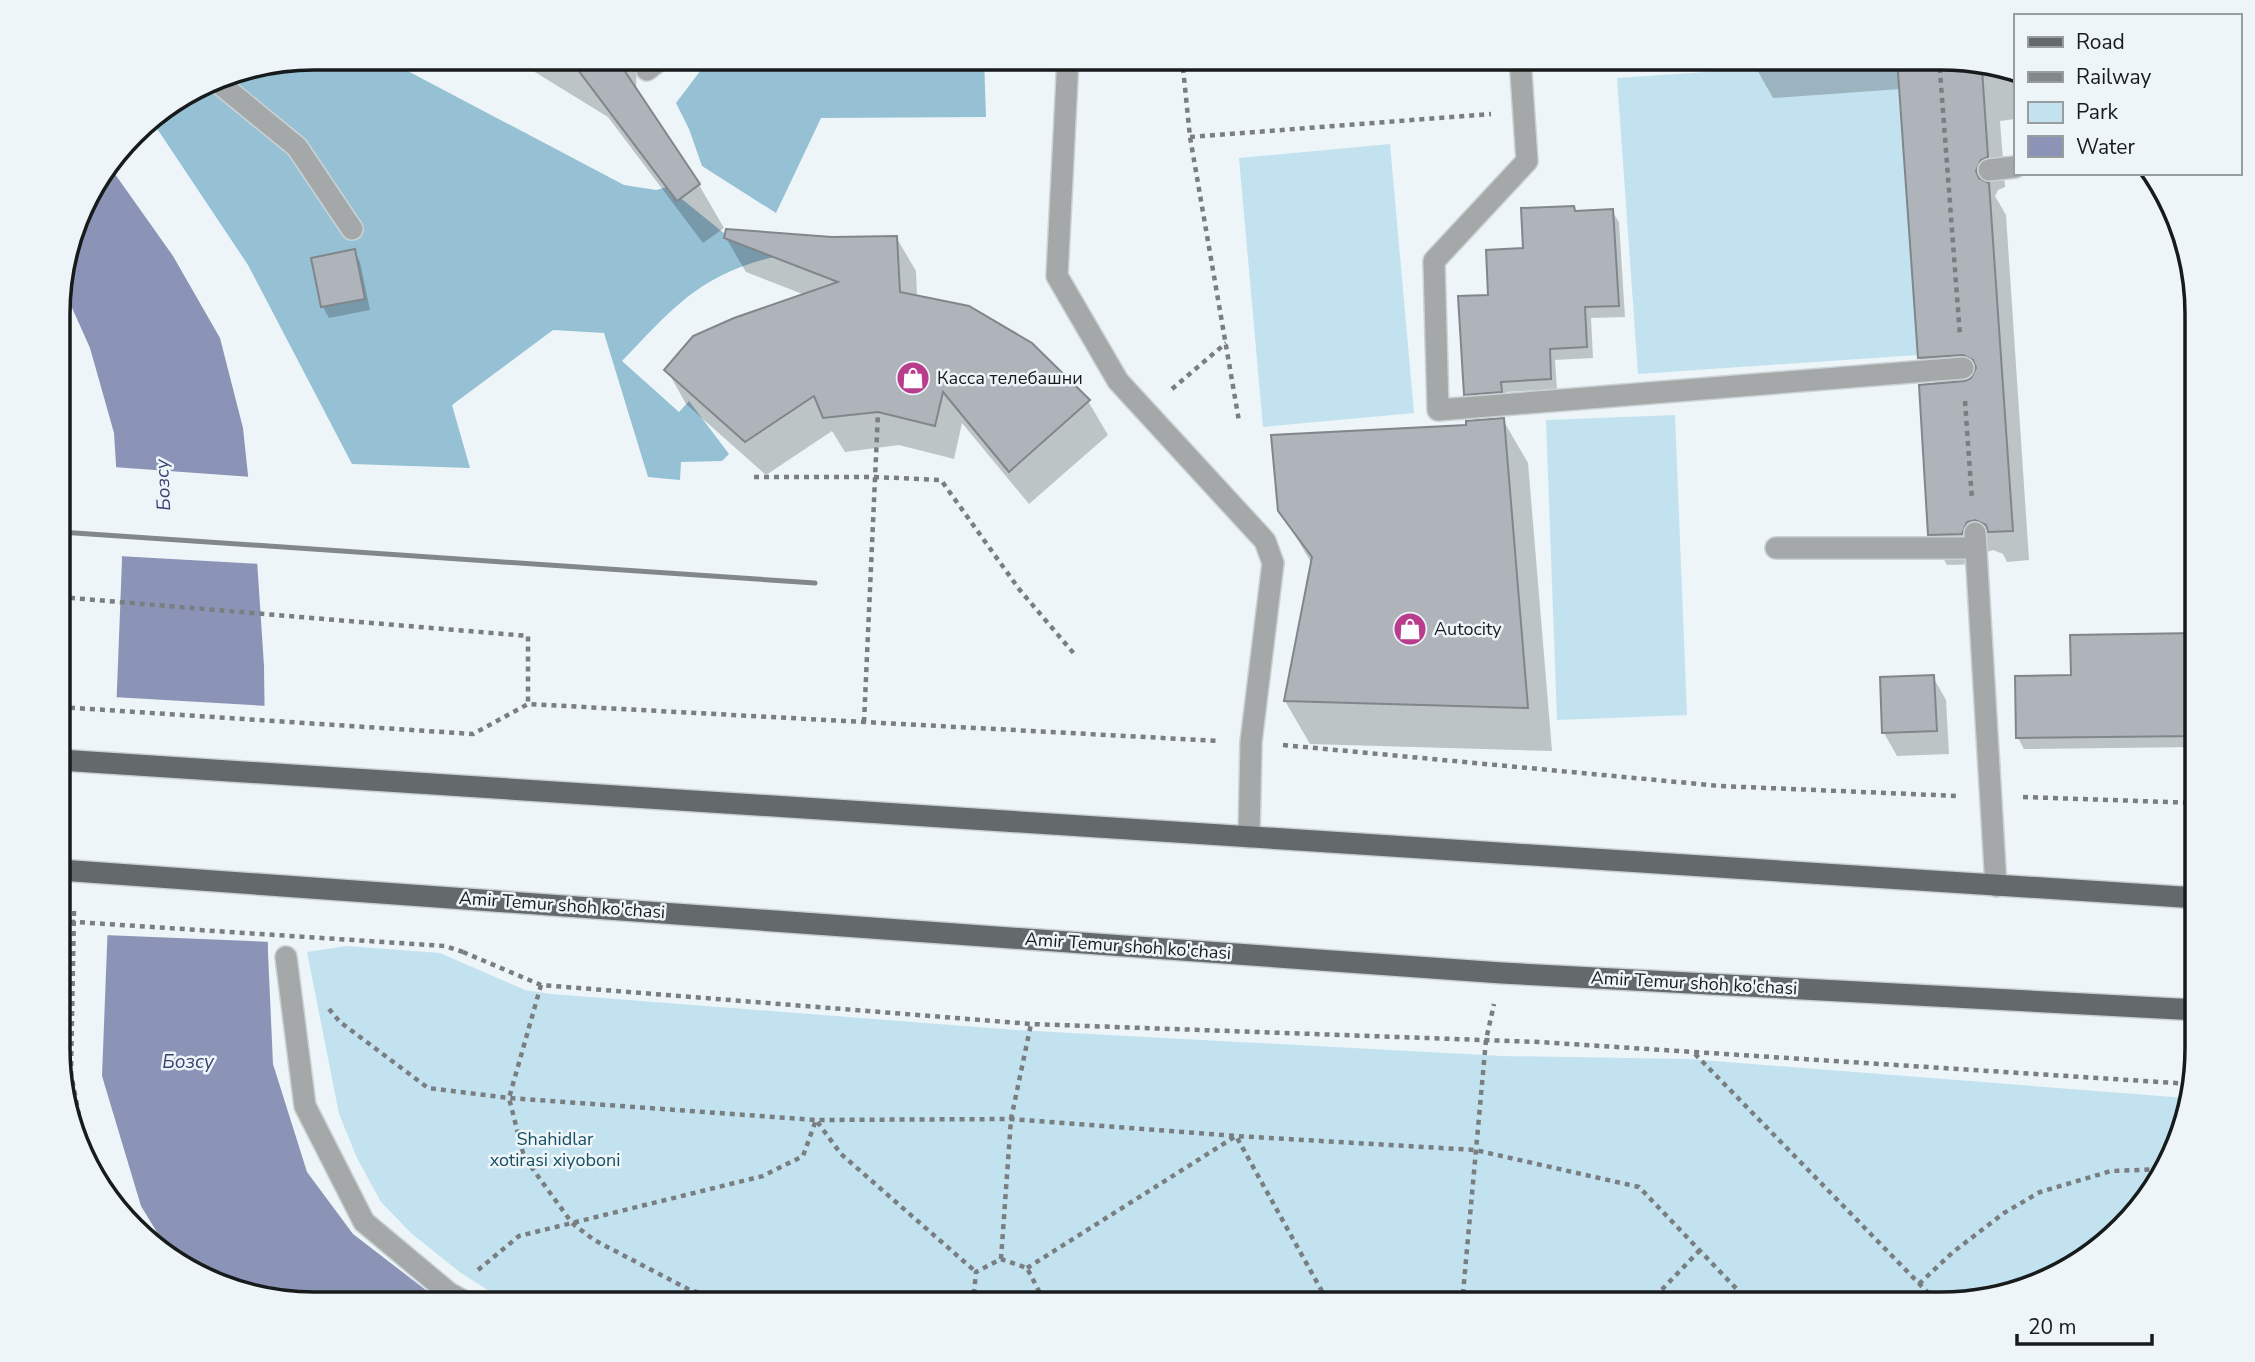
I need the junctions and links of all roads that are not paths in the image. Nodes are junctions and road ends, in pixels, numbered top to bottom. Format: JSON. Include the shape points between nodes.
{"nodes":[{"id":1,"x":1521,"y":70,"type":"edge"},
{"id":2,"x":1067,"y":71,"type":"edge"},
{"id":3,"x":224,"y":88,"type":"edge"},
{"id":4,"x":2014,"y":167,"type":"edge"},
{"id":5,"x":1989,"y":170,"type":"dead end"},
{"id":6,"x":352,"y":229,"type":"dead end"},
{"id":7,"x":1963,"y":368,"type":"road end"},
{"id":8,"x":1776,"y":548,"type":"dead end"},
{"id":9,"x":70,"y":761,"type":"edge"},
{"id":10,"x":1249,"y":837,"type":"junction"},
{"id":11,"x":70,"y":871,"type":"edge"},
{"id":12,"x":1996,"y":886,"type":"junction"},
{"id":13,"x":2184,"y":897,"type":"edge"},
{"id":14,"x":286,"y":957,"type":"dead end"},
{"id":15,"x":2184,"y":1009,"type":"edge"},
{"id":16,"x":448,"y":1292,"type":"edge"}],
"edges":[{"from":1,"to":7,"type":"street","via":[[1527,160],[1434,261],[1437,410]]},
{"from":2,"to":10,"type":"street","via":[[1056,276],[1118,381],[1265,541],[1273,563],[1251,742]]},
{"from":3,"to":6,"type":"street","via":[[297,147]]},
{"from":4,"to":5,"type":"street"},
{"from":8,"to":12,"type":"street","via":[[1975,541]]},
{"from":9,"to":10,"type":"main road"},
{"from":10,"to":12,"type":"main road"},
{"from":11,"to":15,"type":"main road","name":"Amir Temur shoh ko'chasi","via":[[1488,972]]},
{"from":12,"to":13,"type":"main road"},
{"from":14,"to":16,"type":"street","via":[[305,1106],[364,1222]]}]}
